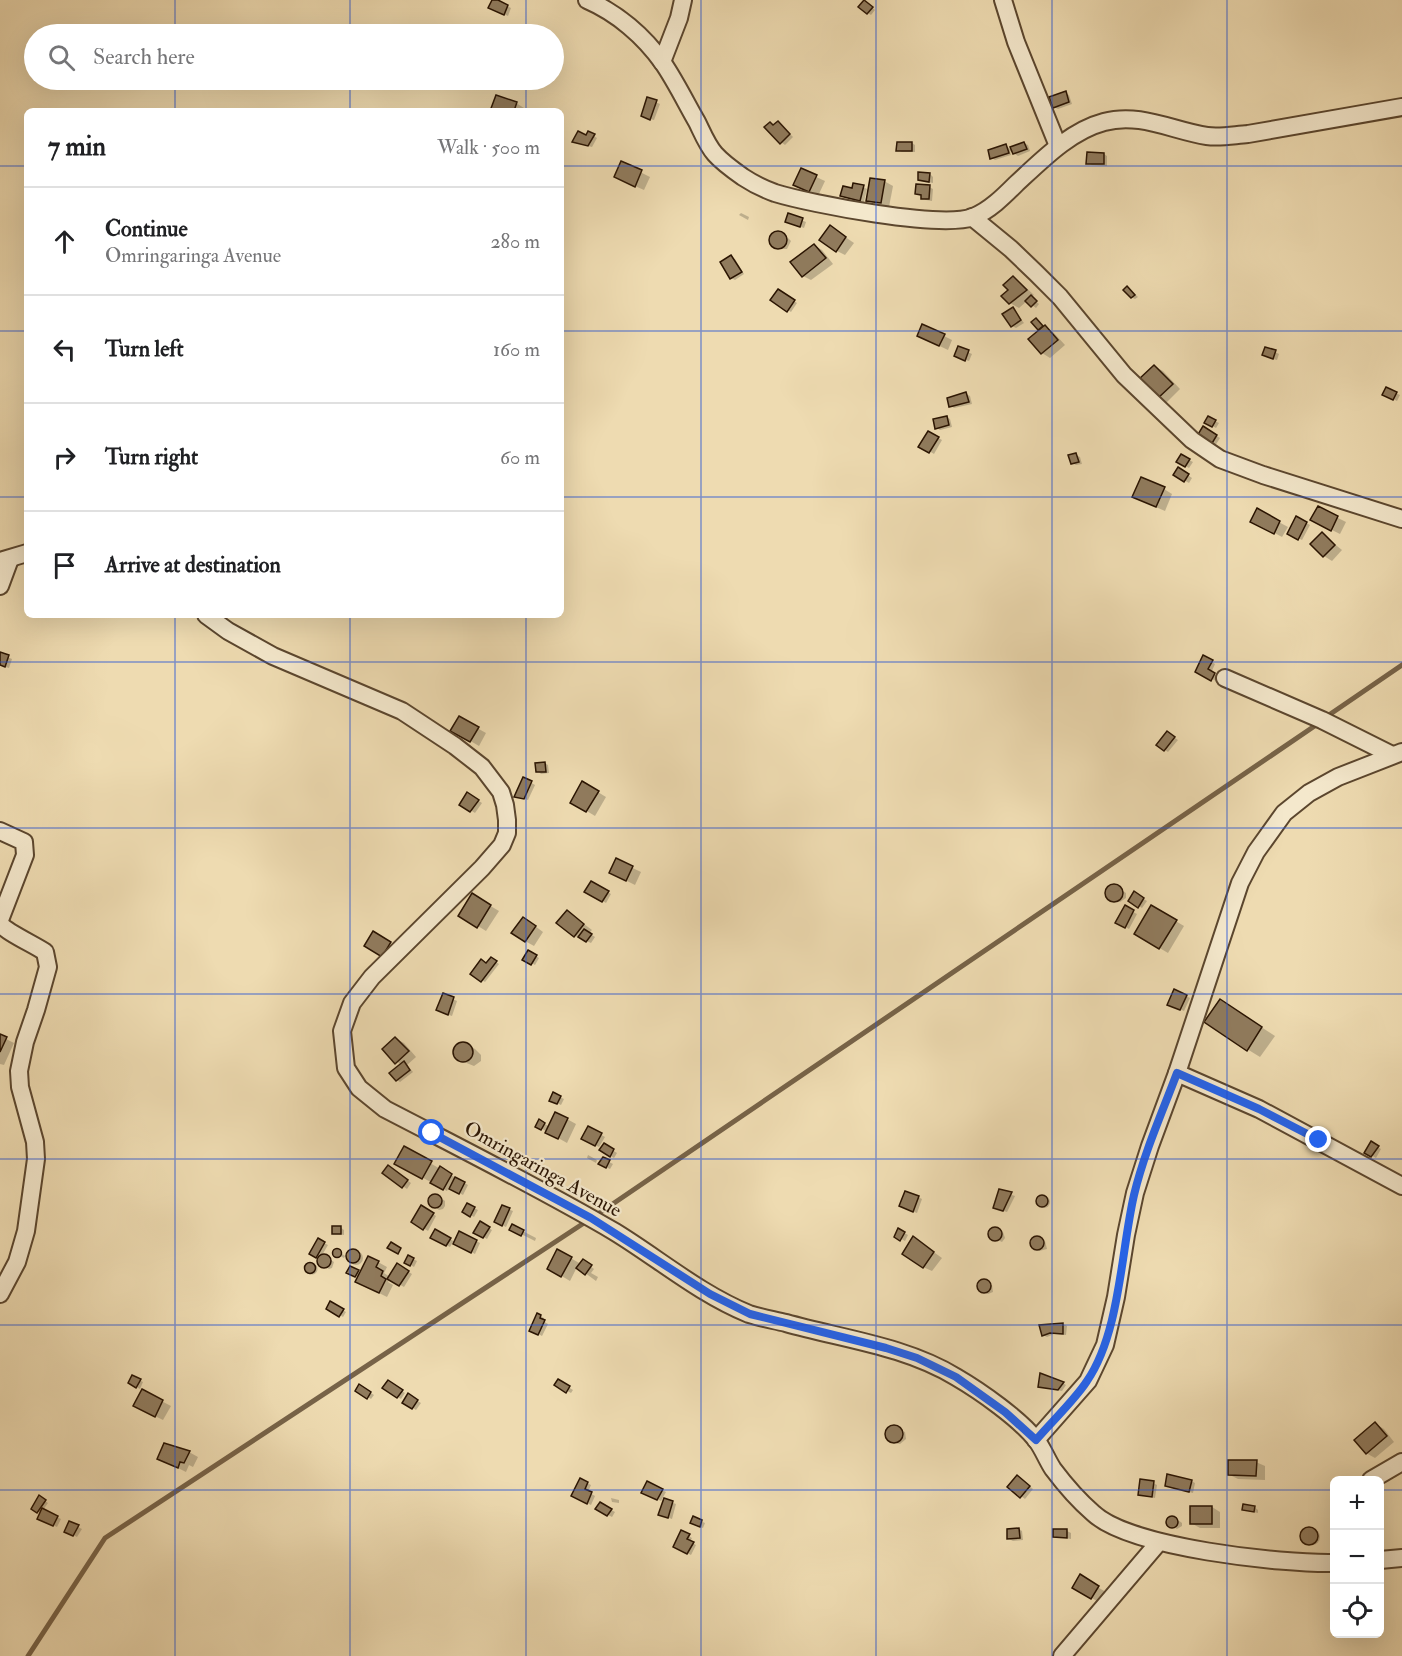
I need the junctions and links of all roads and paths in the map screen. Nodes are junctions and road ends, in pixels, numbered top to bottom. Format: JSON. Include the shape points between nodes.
{"nodes":[{"id":1,"x":587,"y":0,"type":"edge"},
{"id":2,"x":683,"y":0,"type":"edge"},
{"id":3,"x":1004,"y":0,"type":"edge"},
{"id":4,"x":662,"y":62,"type":"junction"},
{"id":5,"x":1402,"y":107,"type":"edge"},
{"id":6,"x":1058,"y":146,"type":"junction"},
{"id":7,"x":972,"y":217,"type":"junction"},
{"id":8,"x":1402,"y":519,"type":"edge"},
{"id":9,"x":24,"y":554,"type":"edge"},
{"id":10,"x":5,"y":560,"type":"edge"},
{"id":11,"x":0,"y":586,"type":"edge"},
{"id":12,"x":210,"y":618,"type":"edge"},
{"id":13,"x":1225,"y":678,"type":"dead end"},
{"id":14,"x":1397,"y":753,"type":"edge"},
{"id":15,"x":0,"y":831,"type":"edge"},
{"id":16,"x":0,"y":922,"type":"edge"},
{"id":17,"x":1177,"y":1073,"type":"junction"},
{"id":18,"x":1402,"y":1186,"type":"edge"},
{"id":19,"x":0,"y":1294,"type":"edge"},
{"id":20,"x":1036,"y":1440,"type":"junction"},
{"id":21,"x":1402,"y":1462,"type":"edge"},
{"id":22,"x":1378,"y":1476,"type":"edge"},
{"id":23,"x":1159,"y":1542,"type":"junction"},
{"id":24,"x":1330,"y":1563,"type":"edge"},
{"id":25,"x":1062,"y":1656,"type":"edge"}],
"edges":[{"from":1,"to":4,"type":"street","via":[[623,20]]},
{"from":2,"to":4,"type":"street"},
{"from":3,"to":6,"type":"street","via":[[1016,42]]},
{"from":4,"to":7,"type":"street","via":[[713,152],[749,181],[775,193],[841,208],[937,220]]},
{"from":5,"to":6,"type":"street","via":[[1224,136],[1208,136],[1164,124],[1108,121],[1092,125]]},
{"from":6,"to":7,"type":"street","via":[[1000,200]]},
{"from":7,"to":8,"type":"street","via":[[1060,297],[1124,375],[1192,440],[1220,459]]},
{"from":9,"to":10,"type":"street"},
{"from":10,"to":11,"type":"street"},
{"from":12,"to":20,"type":"street","name":"Omringaringa Avenue","via":[[273,656],[402,711],[483,767],[506,805],[507,832],[502,845],[372,977],[352,1003],[342,1031],[342,1049],[346,1068],[359,1088],[385,1108],[591,1218],[710,1294],[750,1314],[917,1358],[956,1377]]},
{"from":13,"to":14,"type":"street"},
{"from":14,"to":17,"type":"street","via":[[1309,793],[1284,813],[1256,852],[1240,883]]},
{"from":15,"to":16,"type":"street","via":[[24,842],[26,848]]},
{"from":16,"to":19,"type":"street","via":[[5,930],[45,952],[48,967],[19,1071],[36,1159],[26,1231],[17,1262]]},
{"from":17,"to":18,"type":"street","via":[[1259,1109]]},
{"from":17,"to":20,"type":"street","via":[[1135,1192],[1105,1345],[1088,1381]]},
{"from":20,"to":23,"type":"street","name":"Omringaringa Avenue","via":[[1075,1496],[1096,1516],[1115,1528]]},
{"from":21,"to":22,"type":"street"},
{"from":23,"to":24,"type":"street","name":"Omringaringa Avenue","via":[[1266,1558]]},
{"from":23,"to":25,"type":"street"}]}
